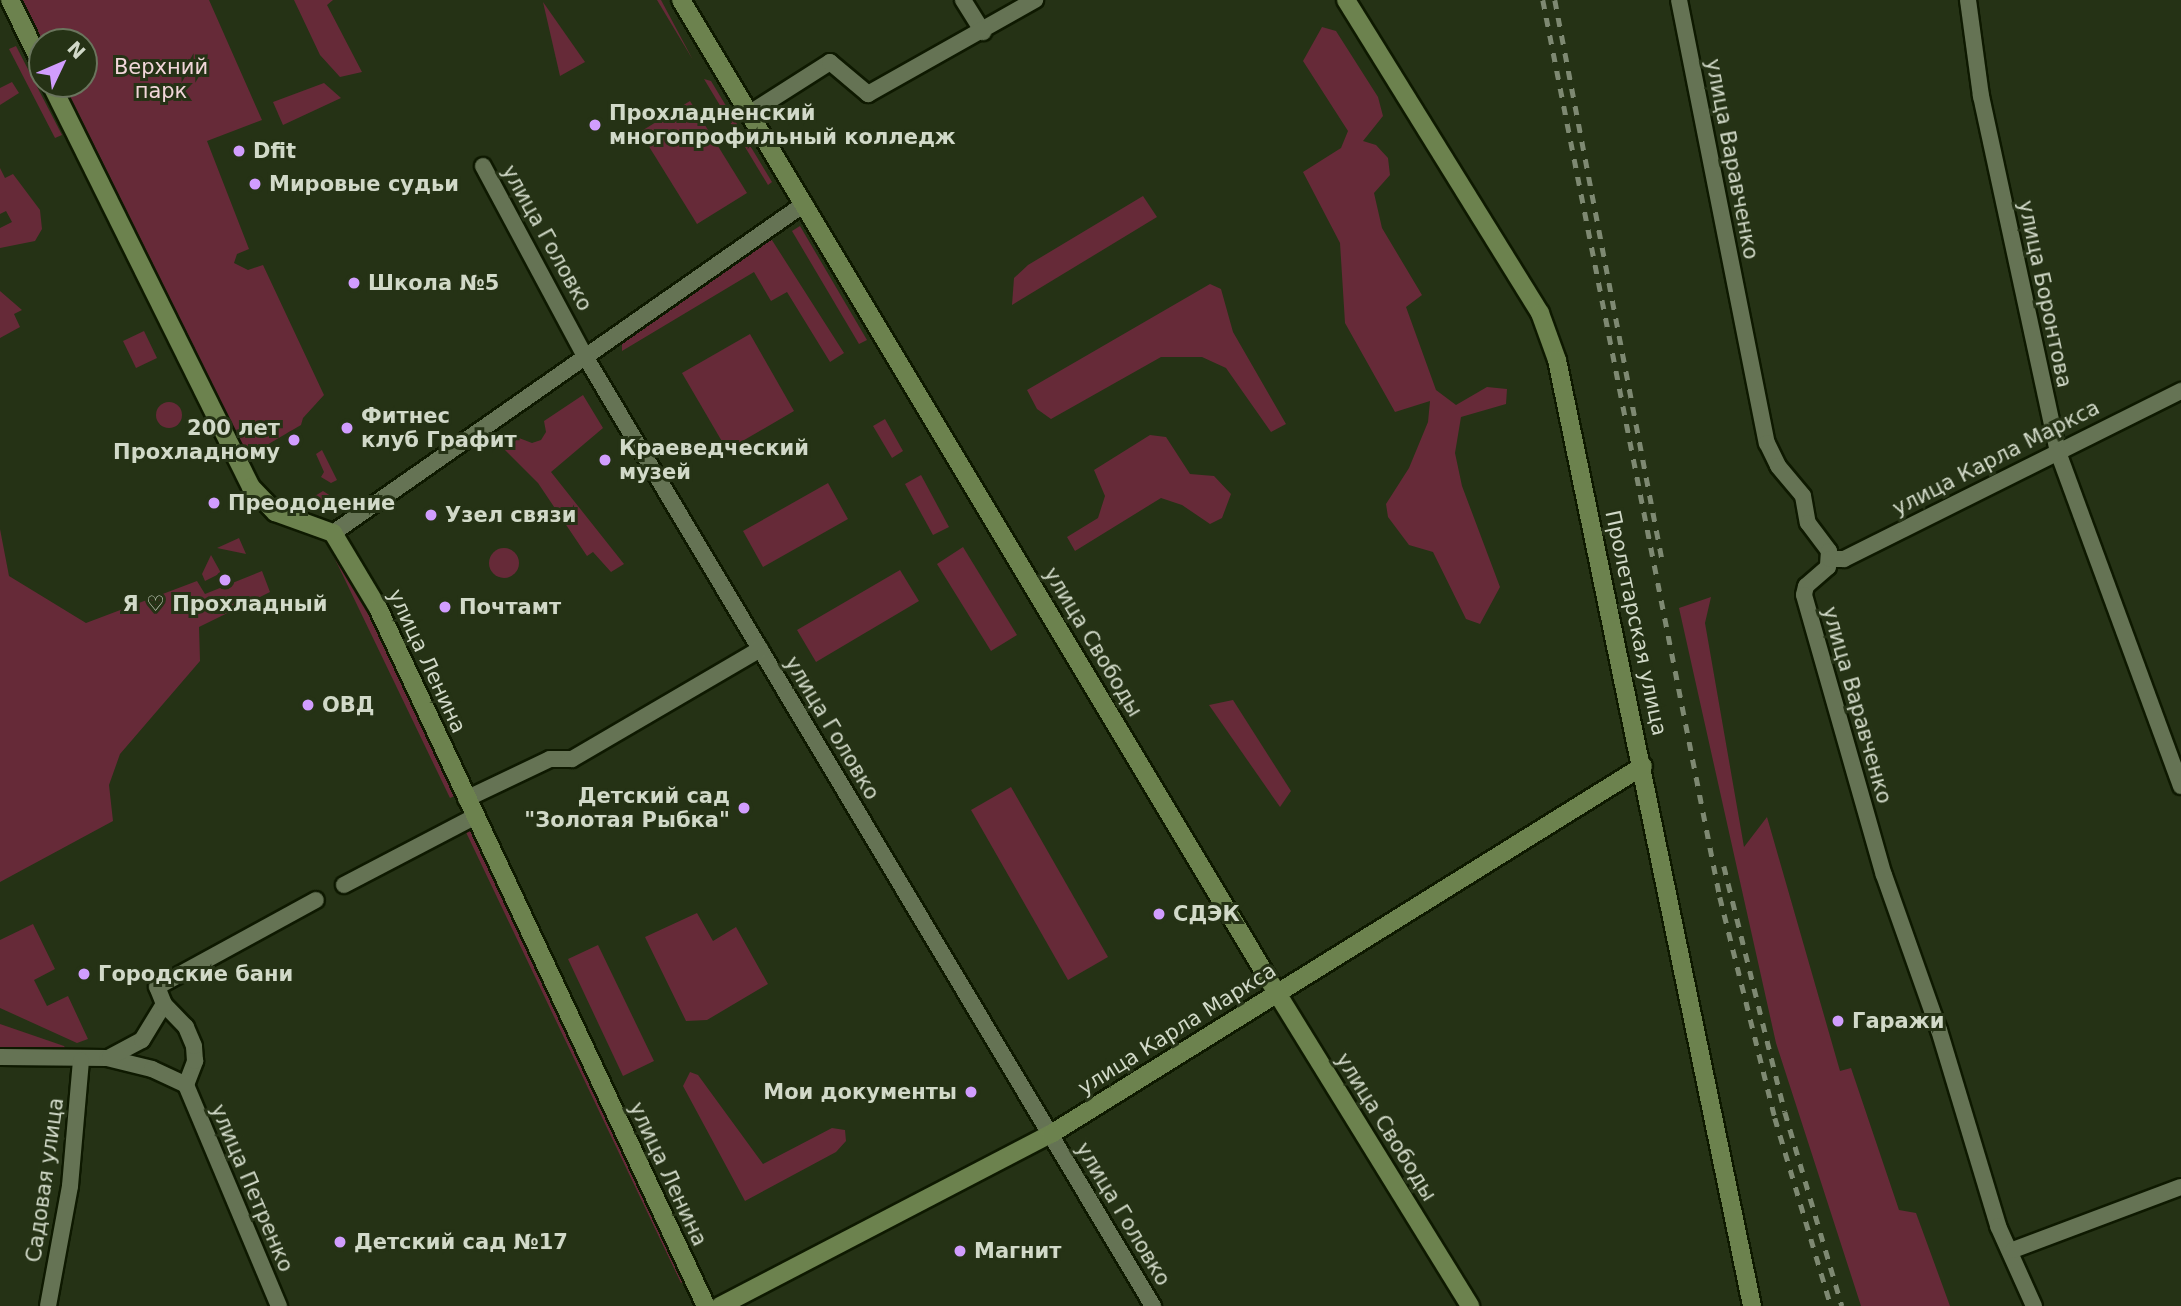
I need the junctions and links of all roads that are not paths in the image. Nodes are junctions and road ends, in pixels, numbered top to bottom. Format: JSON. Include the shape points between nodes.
{"nodes":[{"id":1,"x":10,"y":0,"type":"edge"},
{"id":2,"x":681,"y":0,"type":"edge"},
{"id":3,"x":963,"y":0,"type":"edge"},
{"id":4,"x":1035,"y":0,"type":"edge"},
{"id":5,"x":1346,"y":0,"type":"edge"},
{"id":6,"x":1679,"y":0,"type":"edge"},
{"id":7,"x":1968,"y":0,"type":"edge"},
{"id":8,"x":983,"y":32,"type":"junction"},
{"id":9,"x":28,"y":37,"type":"edge"},
{"id":10,"x":58,"y":98,"type":"edge"},
{"id":11,"x":750,"y":113,"type":"junction"},
{"id":12,"x":483,"y":166,"type":"dead end"},
{"id":13,"x":804,"y":204,"type":"junction"},
{"id":14,"x":586,"y":358,"type":"junction"},
{"id":15,"x":2181,"y":391,"type":"edge"},
{"id":16,"x":2058,"y":452,"type":"junction"},
{"id":17,"x":333,"y":533,"type":"junction"},
{"id":18,"x":1830,"y":559,"type":"junction"},
{"id":19,"x":760,"y":649,"type":"junction"},
{"id":20,"x":1643,"y":766,"type":"junction"},
{"id":21,"x":2181,"y":786,"type":"edge"},
{"id":22,"x":467,"y":799,"type":"junction"},
{"id":23,"x":474,"y":817,"type":"junction"},
{"id":24,"x":344,"y":885,"type":"dead end"},
{"id":25,"x":316,"y":900,"type":"dead end"},
{"id":26,"x":1278,"y":994,"type":"junction"},
{"id":27,"x":164,"y":1004,"type":"junction"},
{"id":28,"x":0,"y":1057,"type":"edge"},
{"id":29,"x":107,"y":1058,"type":"junction"},
{"id":30,"x":81,"y":1060,"type":"junction"},
{"id":31,"x":186,"y":1085,"type":"junction"},
{"id":32,"x":1051,"y":1134,"type":"junction"},
{"id":33,"x":2181,"y":1187,"type":"edge"},
{"id":34,"x":2013,"y":1250,"type":"junction"},
{"id":35,"x":48,"y":1306,"type":"edge"},
{"id":36,"x":279,"y":1306,"type":"edge"},
{"id":37,"x":706,"y":1306,"type":"edge"},
{"id":38,"x":720,"y":1306,"type":"edge"},
{"id":39,"x":1153,"y":1306,"type":"edge"},
{"id":40,"x":1470,"y":1306,"type":"edge"},
{"id":41,"x":1752,"y":1306,"type":"edge"},
{"id":42,"x":2034,"y":1306,"type":"edge"}],
"edges":[{"from":1,"to":9,"type":"street"},
{"from":2,"to":11,"type":"street","name":"улица Свободы"},
{"from":3,"to":8,"type":"street"},
{"from":4,"to":8,"type":"street"},
{"from":5,"to":20,"type":"street","name":"Пролетарская улица","via":[[1540,313],[1557,360]]},
{"from":6,"to":18,"type":"street","name":"улица Варавченко","via":[[1767,443],[1778,466],[1803,496],[1808,523]]},
{"from":7,"to":16,"type":"street","name":"улица Боронтова","via":[[1981,96]]},
{"from":8,"to":11,"type":"street","via":[[868,94],[830,62]]},
{"from":10,"to":17,"type":"street","via":[[251,487],[275,512]]},
{"from":11,"to":13,"type":"street","name":"улица Свободы"},
{"from":12,"to":14,"type":"street","name":"улица Головко"},
{"from":13,"to":14,"type":"street","via":[[693,278]]},
{"from":13,"to":26,"type":"street","name":"улица Свободы"},
{"from":14,"to":17,"type":"street"},
{"from":14,"to":19,"type":"street","name":"улица Головко"},
{"from":15,"to":16,"type":"street","name":"улица Карла Маркса"},
{"from":16,"to":18,"type":"street","name":"улица Карла Маркса","via":[[1844,559]]},
{"from":16,"to":21,"type":"street","name":"улица Боронтова"},
{"from":17,"to":22,"type":"street","name":"улица Ленина","via":[[378,608]]},
{"from":18,"to":34,"type":"street","name":"улица Варавченко","via":[[1806,586],[1804,595],[1884,875],[1939,1030],[1998,1226]]},
{"from":19,"to":22,"type":"street","via":[[572,759],[550,759]]},
{"from":19,"to":32,"type":"street","name":"улица Головко"},
{"from":20,"to":26,"type":"street","name":"улица Карла Маркса"},
{"from":20,"to":41,"type":"street","name":"Пролетарская улица"},
{"from":22,"to":23,"type":"street","name":"улица Ленина"},
{"from":23,"to":24,"type":"street"},
{"from":23,"to":37,"type":"street","name":"улица Ленина"},
{"from":25,"to":27,"type":"street","via":[[157,987]]},
{"from":26,"to":32,"type":"street","name":"улица Карла Маркса"},
{"from":26,"to":40,"type":"street","name":"улица Свободы"},
{"from":27,"to":29,"type":"street","via":[[142,1040]]},
{"from":27,"to":31,"type":"street","via":[[186,1027],[194,1046],[195,1061]]},
{"from":28,"to":30,"type":"street"},
{"from":29,"to":30,"type":"street"},
{"from":29,"to":31,"type":"street","via":[[152,1069]]},
{"from":30,"to":35,"type":"street","name":"Садовая улица","via":[[70,1186]]},
{"from":31,"to":36,"type":"street","name":"улица Петренко"},
{"from":32,"to":38,"type":"street","name":"улица Карла Маркса"},
{"from":32,"to":39,"type":"street","name":"улица Головко"},
{"from":33,"to":34,"type":"street"},
{"from":34,"to":42,"type":"street","name":"улица Варавченко"}]}
